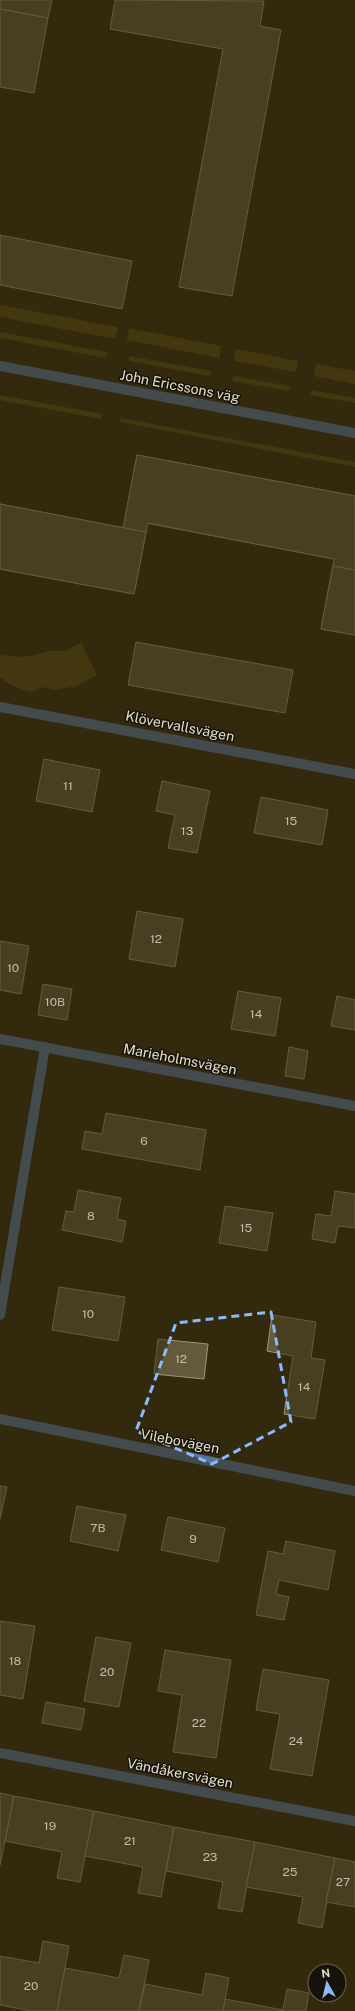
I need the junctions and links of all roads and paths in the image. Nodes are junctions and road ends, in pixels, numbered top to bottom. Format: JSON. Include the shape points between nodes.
{"nodes":[{"id":1,"x":0,"y":366,"type":"edge"},
{"id":2,"x":355,"y":433,"type":"edge"},
{"id":3,"x":0,"y":707,"type":"edge"},
{"id":4,"x":355,"y":774,"type":"edge"},
{"id":5,"x":0,"y":1039,"type":"edge"},
{"id":6,"x":45,"y":1047,"type":"junction"},
{"id":7,"x":355,"y":1106,"type":"edge"},
{"id":8,"x":0,"y":1314,"type":"edge"},
{"id":9,"x":0,"y":1420,"type":"edge"},
{"id":10,"x":355,"y":1491,"type":"edge"},
{"id":11,"x":0,"y":1753,"type":"edge"},
{"id":12,"x":355,"y":1821,"type":"edge"}],
"edges":[{"from":1,"to":2,"type":"street","name":"John Ericssons väg"},
{"from":3,"to":4,"type":"street","name":"Klövervallsvägen"},
{"from":5,"to":6,"type":"street","name":"Marieholmsvägen"},
{"from":6,"to":7,"type":"street","name":"Marieholmsvägen"},
{"from":6,"to":8,"type":"street"},
{"from":9,"to":10,"type":"street","name":"Vilebovägen"},
{"from":11,"to":12,"type":"street","name":"Vändåkersvägen"}]}
